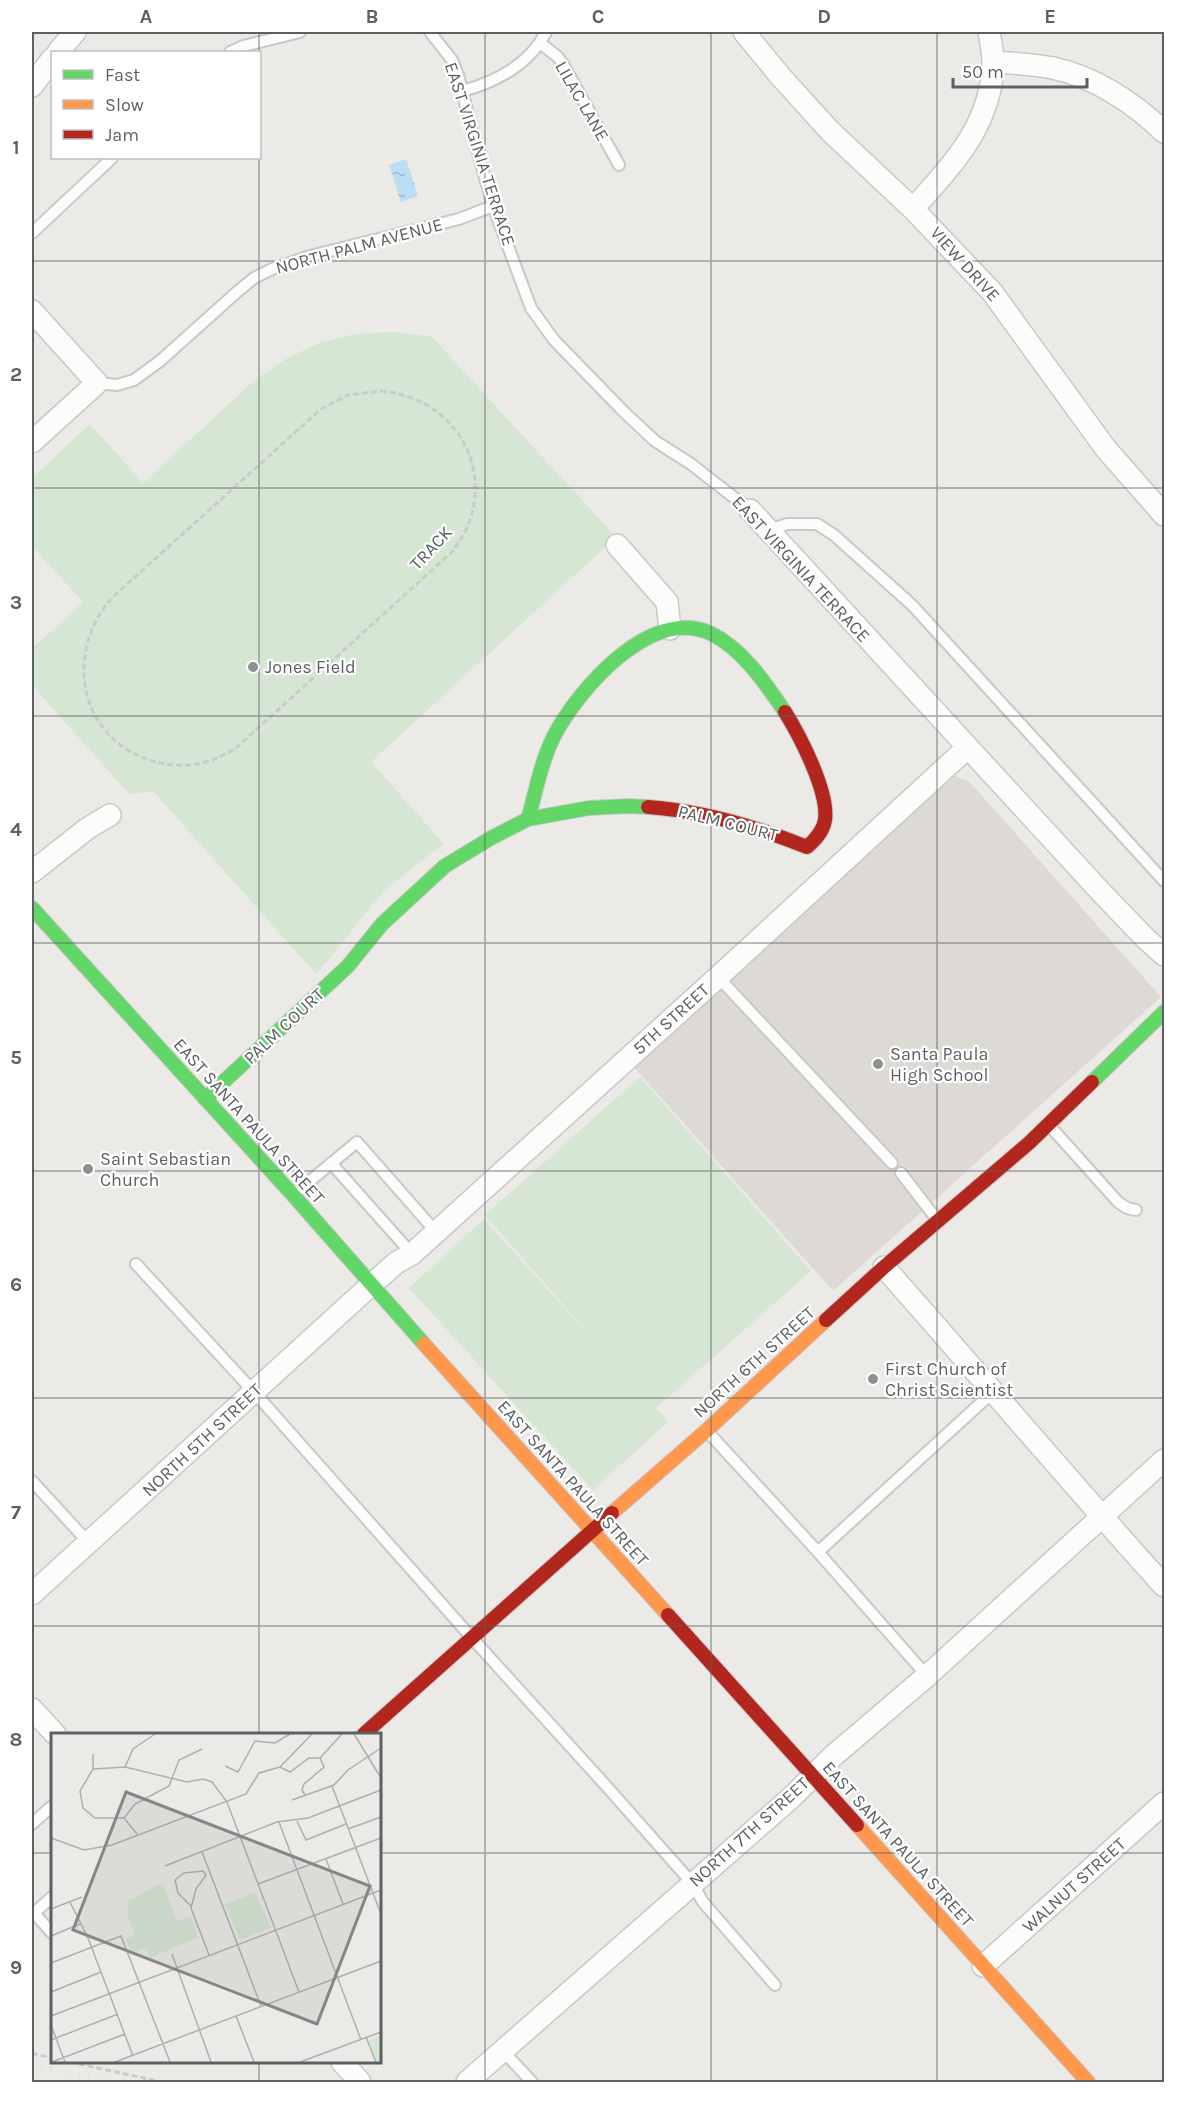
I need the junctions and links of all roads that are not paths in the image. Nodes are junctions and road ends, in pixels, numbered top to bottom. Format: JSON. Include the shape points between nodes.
{"nodes":[{"id":1,"x":300,"y":32,"type":"edge"},
{"id":2,"x":430,"y":32,"type":"edge"},
{"id":3,"x":546,"y":32,"type":"edge"},
{"id":4,"x":744,"y":32,"type":"edge"},
{"id":5,"x":989,"y":32,"type":"edge"},
{"id":6,"x":540,"y":43,"type":"junction"},
{"id":7,"x":232,"y":51,"type":"edge"},
{"id":8,"x":51,"y":60,"type":"edge"},
{"id":9,"x":993,"y":62,"type":"junction"},
{"id":10,"x":32,"y":86,"type":"edge"},
{"id":11,"x":463,"y":91,"type":"junction"},
{"id":12,"x":1164,"y":132,"type":"edge"},
{"id":13,"x":111,"y":159,"type":"edge"},
{"id":14,"x":618,"y":165,"type":"dead end"},
{"id":15,"x":494,"y":206,"type":"junction"},
{"id":16,"x":913,"y":208,"type":"junction"},
{"id":17,"x":32,"y":233,"type":"edge"},
{"id":18,"x":32,"y":311,"type":"edge"},
{"id":19,"x":97,"y":383,"type":"junction"},
{"id":20,"x":32,"y":442,"type":"edge"},
{"id":21,"x":750,"y":510,"type":"joint"},
{"id":22,"x":1164,"y":515,"type":"edge"},
{"id":23,"x":769,"y":530,"type":"junction"},
{"id":24,"x":617,"y":545,"type":"dead end"},
{"id":25,"x":670,"y":629,"type":"junction"},
{"id":26,"x":967,"y":748,"type":"junction"},
{"id":27,"x":110,"y":815,"type":"dead end"},
{"id":28,"x":528,"y":819,"type":"junction"},
{"id":29,"x":32,"y":872,"type":"edge"},
{"id":30,"x":1164,"y":881,"type":"edge"},
{"id":31,"x":32,"y":908,"type":"edge"},
{"id":32,"x":1164,"y":955,"type":"edge"},
{"id":33,"x":718,"y":977,"type":"junction"},
{"id":34,"x":1164,"y":1012,"type":"edge"},
{"id":35,"x":205,"y":1099,"type":"junction"},
{"id":36,"x":1048,"y":1125,"type":"junction"},
{"id":37,"x":331,"y":1163,"type":"junction"},
{"id":38,"x":891,"y":1163,"type":"dead end"},
{"id":39,"x":901,"y":1173,"type":"dead end"},
{"id":40,"x":293,"y":1195,"type":"junction"},
{"id":41,"x":1136,"y":1210,"type":"dead end"},
{"id":42,"x":938,"y":1221,"type":"junction"},
{"id":43,"x":436,"y":1232,"type":"junction"},
{"id":44,"x":412,"y":1254,"type":"junction"},
{"id":45,"x":136,"y":1264,"type":"dead end"},
{"id":46,"x":884,"y":1268,"type":"junction"},
{"id":47,"x":371,"y":1285,"type":"junction"},
{"id":48,"x":994,"y":1391,"type":"junction"},
{"id":49,"x":254,"y":1392,"type":"junction"},
{"id":50,"x":707,"y":1430,"type":"junction"},
{"id":51,"x":1164,"y":1460,"type":"edge"},
{"id":52,"x":32,"y":1481,"type":"edge"},
{"id":53,"x":1102,"y":1517,"type":"junction"},
{"id":54,"x":591,"y":1530,"type":"junction"},
{"id":55,"x":89,"y":1543,"type":"junction"},
{"id":56,"x":819,"y":1552,"type":"junction"},
{"id":57,"x":1164,"y":1586,"type":"edge"},
{"id":58,"x":32,"y":1594,"type":"edge"},
{"id":59,"x":472,"y":1638,"type":"junction"},
{"id":60,"x":927,"y":1676,"type":"junction"},
{"id":61,"x":32,"y":1709,"type":"edge"},
{"id":62,"x":54,"y":1733,"type":"edge"},
{"id":63,"x":365,"y":1733,"type":"edge"},
{"id":64,"x":813,"y":1776,"type":"junction"},
{"id":65,"x":1164,"y":1803,"type":"edge"},
{"id":66,"x":51,"y":1807,"type":"edge"},
{"id":67,"x":32,"y":1824,"type":"edge"},
{"id":68,"x":692,"y":1883,"type":"junction"},
{"id":69,"x":51,"y":1898,"type":"edge"},
{"id":70,"x":51,"y":1932,"type":"edge"},
{"id":71,"x":983,"y":1966,"type":"junction"},
{"id":72,"x":775,"y":1985,"type":"dead end"},
{"id":73,"x":503,"y":2050,"type":"junction"},
{"id":74,"x":344,"y":2063,"type":"edge"},
{"id":75,"x":360,"y":2082,"type":"edge"},
{"id":76,"x":467,"y":2082,"type":"edge"},
{"id":77,"x":532,"y":2082,"type":"edge"},
{"id":78,"x":1088,"y":2082,"type":"edge"}],
"edges":[{"from":1,"to":7,"type":"lane"},
{"from":2,"to":11,"type":"lane","name":"EAST VIRGINIA TERRACE","via":[[452,60]]},
{"from":3,"to":6,"type":"lane"},
{"from":4,"to":16,"type":"street","name":"VIEW DRIVE","via":[[830,131]]},
{"from":5,"to":9,"type":"street"},
{"from":6,"to":11,"type":"lane","via":[[515,68],[489,84]]},
{"from":6,"to":14,"type":"lane","name":"LILAC LANE","via":[[564,66]]},
{"from":8,"to":10,"type":"street"},
{"from":9,"to":12,"type":"street","via":[[1076,74],[1134,106]]},
{"from":9,"to":16,"type":"street","via":[[988,98],[970,141]]},
{"from":11,"to":15,"type":"lane","name":"EAST VIRGINIA TERRACE"},
{"from":13,"to":17,"type":"lane"},
{"from":15,"to":19,"type":"lane","name":"NORTH PALM AVENUE","via":[[272,269],[254,278],[134,380],[117,385]]},
{"from":15,"to":21,"type":"lane","name":"EAST VIRGINIA TERRACE","via":[[531,308],[554,340],[655,441]]},
{"from":16,"to":22,"type":"street","name":"VIEW DRIVE","via":[[992,292],[1106,449]]},
{"from":18,"to":19,"type":"street"},
{"from":19,"to":20,"type":"street"},
{"from":21,"to":23,"type":"street","name":"EAST VIRGINIA TERRACE"},
{"from":23,"to":26,"type":"street","name":"EAST VIRGINIA TERRACE"},
{"from":23,"to":30,"type":"lane","via":[[787,524],[817,524],[834,535],[912,605]]},
{"from":24,"to":25,"type":"street","via":[[668,602]]},
{"from":25,"to":28,"type":"street","name":"PALM COURT","via":[[623,655],[587,687],[554,736]]},
{"from":25,"to":28,"type":"street","name":"PALM COURT","via":[[692,628],[718,637],[759,677],[800,736],[811,765],[825,814],[819,837],[807,847],[768,831],[670,809],[629,806],[589,807]]},
{"from":26,"to":32,"type":"street","name":"EAST VIRGINIA TERRACE","via":[[1098,891]]},
{"from":26,"to":33,"type":"street","name":"5TH STREET"},
{"from":27,"to":29,"type":"street","via":[[87,828]]},
{"from":28,"to":35,"type":"street","name":"PALM COURT","via":[[429,879],[382,924],[348,966]]},
{"from":31,"to":35,"type":"street","name":"EAST SANTA PAULA STREET"},
{"from":33,"to":38,"type":"lane"},
{"from":33,"to":43,"type":"street","name":"5TH STREET"},
{"from":34,"to":36,"type":"street","name":"NORTH 6TH STREET"},
{"from":35,"to":40,"type":"street","name":"EAST SANTA PAULA STREET"},
{"from":36,"to":41,"type":"lane","via":[[1118,1202]]},
{"from":36,"to":42,"type":"street","name":"NORTH 6TH STREET"},
{"from":37,"to":40,"type":"lane"},
{"from":37,"to":43,"type":"lane","via":[[357,1142]]},
{"from":37,"to":44,"type":"lane"},
{"from":39,"to":42,"type":"lane"},
{"from":40,"to":47,"type":"street","name":"EAST SANTA PAULA STREET"},
{"from":42,"to":46,"type":"street","name":"NORTH 6TH STREET"},
{"from":43,"to":44,"type":"street","name":"5TH STREET"},
{"from":44,"to":47,"type":"street","name":"5TH STREET"},
{"from":45,"to":49,"type":"lane"},
{"from":46,"to":48,"type":"street"},
{"from":46,"to":50,"type":"street","name":"NORTH 6TH STREET"},
{"from":47,"to":49,"type":"street","name":"NORTH 5TH STREET"},
{"from":47,"to":54,"type":"street","name":"EAST SANTA PAULA STREET"},
{"from":48,"to":53,"type":"street"},
{"from":48,"to":56,"type":"lane"},
{"from":49,"to":55,"type":"street","name":"NORTH 5TH STREET"},
{"from":49,"to":59,"type":"lane"},
{"from":50,"to":54,"type":"street","name":"NORTH 6TH STREET"},
{"from":50,"to":56,"type":"lane"},
{"from":51,"to":53,"type":"street","name":"NORTH 7TH STREET"},
{"from":52,"to":55,"type":"lane"},
{"from":53,"to":57,"type":"street"},
{"from":53,"to":60,"type":"street","name":"NORTH 7TH STREET"},
{"from":54,"to":59,"type":"street","name":"NORTH 6TH STREET"},
{"from":54,"to":64,"type":"street","name":"EAST SANTA PAULA STREET"},
{"from":55,"to":58,"type":"street","name":"NORTH 5TH STREET"},
{"from":56,"to":60,"type":"lane"},
{"from":59,"to":63,"type":"street","name":"NORTH 6TH STREET"},
{"from":59,"to":68,"type":"lane"},
{"from":60,"to":64,"type":"street","name":"NORTH 7TH STREET"},
{"from":61,"to":62,"type":"street"},
{"from":64,"to":68,"type":"street","name":"NORTH 7TH STREET"},
{"from":64,"to":71,"type":"street","name":"EAST SANTA PAULA STREET"},
{"from":65,"to":71,"type":"street","name":"WALNUT STREET"},
{"from":66,"to":67,"type":"lane"},
{"from":68,"to":72,"type":"lane","via":[[703,1902]]},
{"from":68,"to":73,"type":"street","name":"NORTH 7TH STREET"},
{"from":69,"to":70,"type":"lane","via":[[34,1913]]},
{"from":71,"to":78,"type":"street","name":"EAST SANTA PAULA STREET"},
{"from":73,"to":76,"type":"street","name":"NORTH 7TH STREET"},
{"from":73,"to":77,"type":"lane"},
{"from":74,"to":75,"type":"street"}]}
